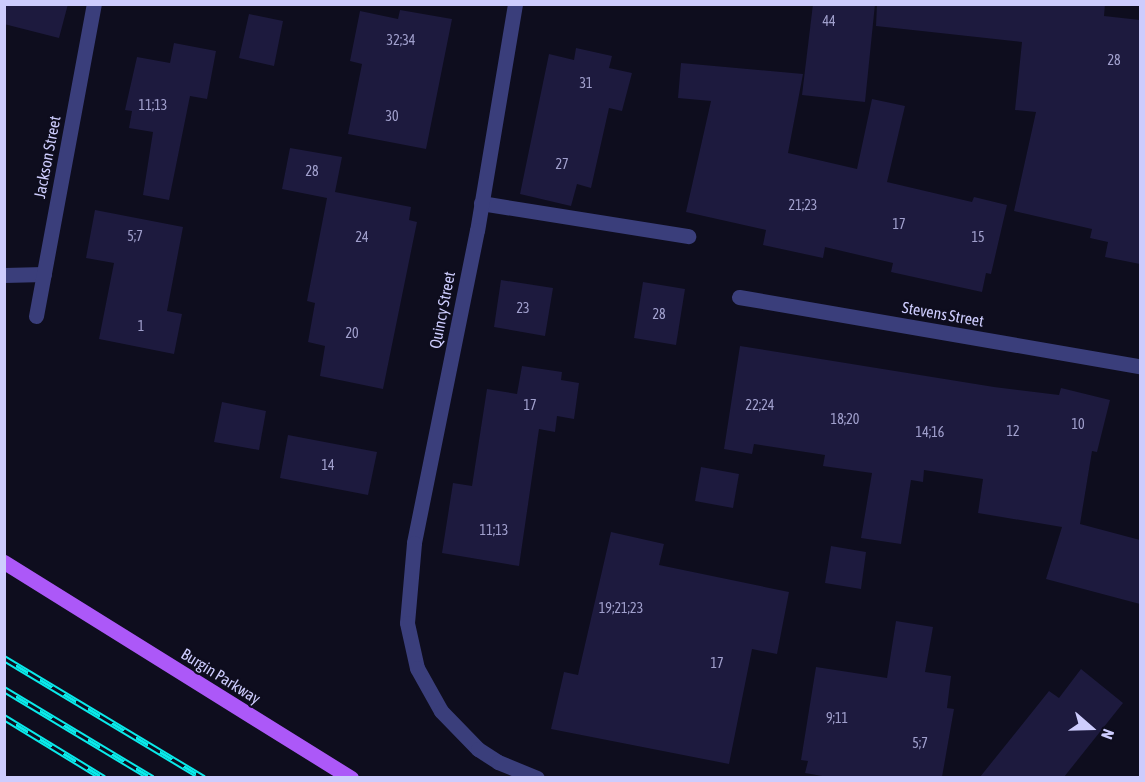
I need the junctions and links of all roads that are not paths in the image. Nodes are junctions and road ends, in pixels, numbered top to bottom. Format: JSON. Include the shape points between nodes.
{"nodes":[{"id":1,"x":94,"y":4,"type":"edge"},
{"id":2,"x":515,"y":4,"type":"edge"},
{"id":3,"x":481,"y":203,"type":"junction"},
{"id":4,"x":688,"y":236,"type":"dead end"},
{"id":5,"x":4,"y":274,"type":"edge"},
{"id":6,"x":44,"y":274,"type":"junction"},
{"id":7,"x":739,"y":297,"type":"dead end"},
{"id":8,"x":36,"y":316,"type":"dead end"},
{"id":9,"x":1140,"y":366,"type":"edge"},
{"id":10,"x":4,"y":562,"type":"edge"},
{"id":11,"x":4,"y":569,"type":"edge"},
{"id":12,"x":72,"y":606,"type":"junction"},
{"id":13,"x":351,"y":777,"type":"edge"},
{"id":14,"x":537,"y":777,"type":"edge"}],
"edges":[{"from":1,"to":6,"type":"street","name":"Jackson Street"},
{"from":2,"to":3,"type":"street","name":"Quincy Street"},
{"from":3,"to":4,"type":"street"},
{"from":3,"to":14,"type":"street","name":"Quincy Street","via":[[414,543],[407,623],[417,668],[441,711],[478,749],[498,762]]},
{"from":5,"to":6,"type":"street"},
{"from":6,"to":8,"type":"street","name":"Jackson Street"},
{"from":7,"to":9,"type":"street","name":"Stevens Street"},
{"from":10,"to":12,"type":"main road","name":"Burgin Parkway"},
{"from":11,"to":12,"type":"main road","name":"Burgin Parkway"},
{"from":12,"to":13,"type":"main road","name":"Burgin Parkway"}]}
